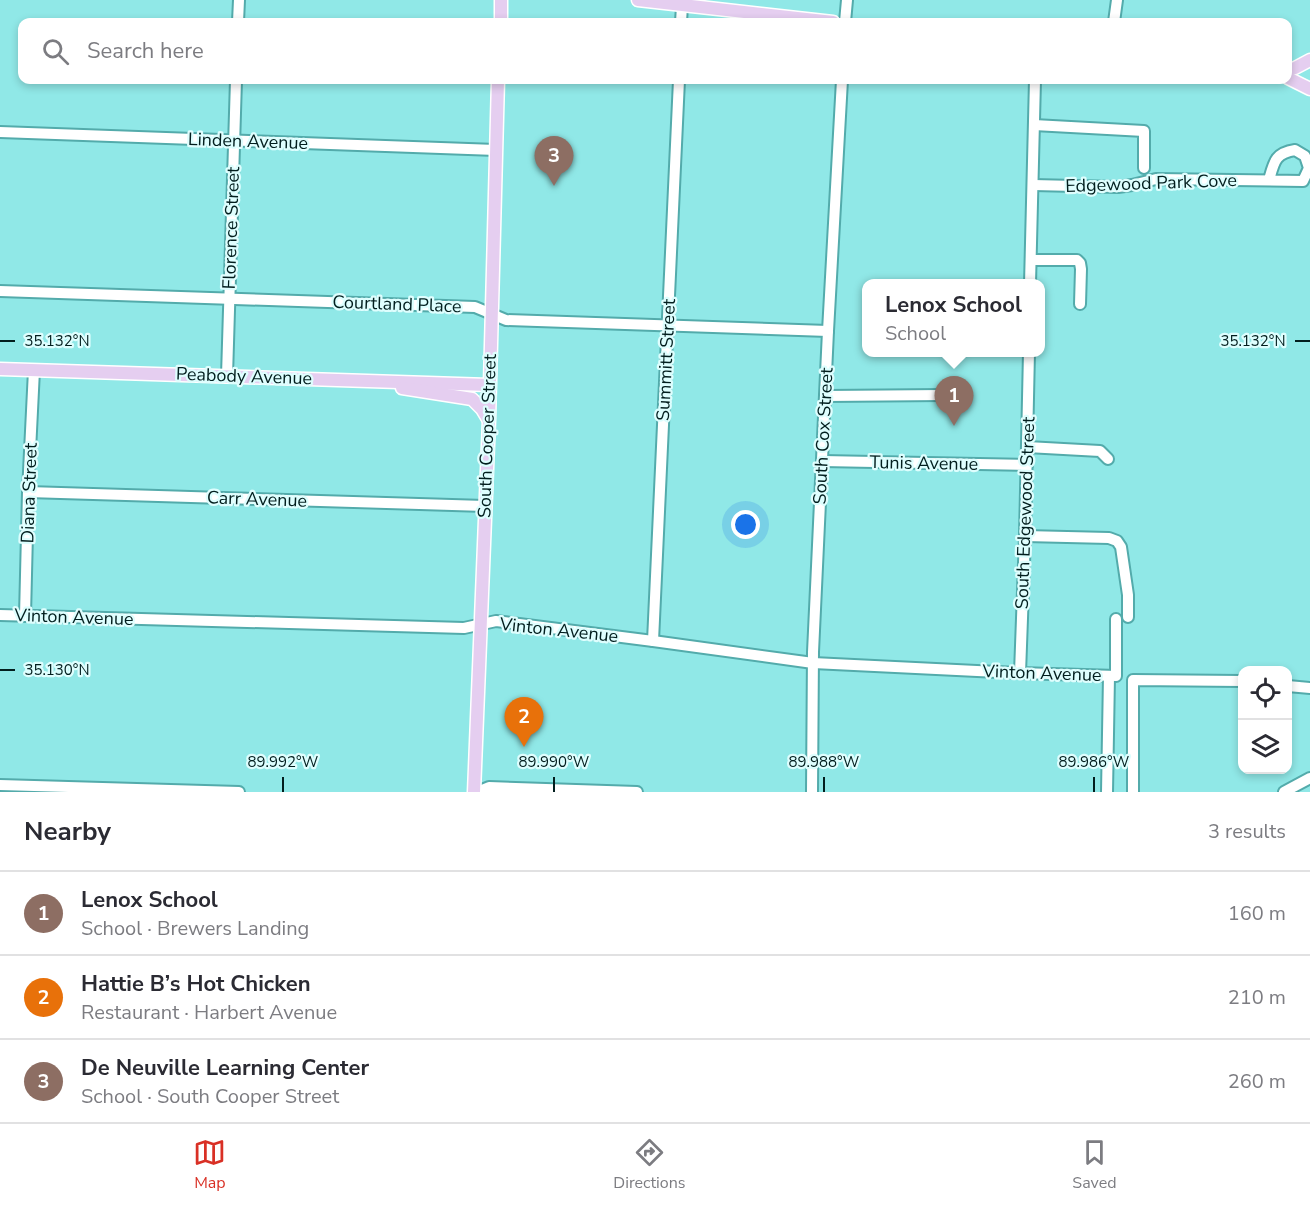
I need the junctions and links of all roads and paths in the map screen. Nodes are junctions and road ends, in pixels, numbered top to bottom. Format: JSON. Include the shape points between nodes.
{"nodes":[{"id":1,"x":239,"y":0,"type":"edge"},
{"id":2,"x":501,"y":0,"type":"edge"},
{"id":3,"x":638,"y":0,"type":"edge"},
{"id":4,"x":847,"y":0,"type":"edge"},
{"id":5,"x":1117,"y":0,"type":"edge"},
{"id":6,"x":682,"y":6,"type":"junction"},
{"id":7,"x":238,"y":18,"type":"edge"},
{"id":8,"x":501,"y":18,"type":"edge"},
{"id":9,"x":681,"y":18,"type":"edge"},
{"id":10,"x":795,"y":18,"type":"edge"},
{"id":11,"x":845,"y":18,"type":"edge"},
{"id":12,"x":1115,"y":18,"type":"edge"},
{"id":13,"x":1310,"y":60,"type":"edge"},
{"id":14,"x":1292,"y":69,"type":"edge"},
{"id":15,"x":1292,"y":77,"type":"edge"},
{"id":16,"x":1310,"y":79,"type":"edge"},
{"id":17,"x":1292,"y":80,"type":"edge"},
{"id":18,"x":236,"y":84,"type":"edge"},
{"id":19,"x":498,"y":84,"type":"edge"},
{"id":20,"x":679,"y":84,"type":"edge"},
{"id":21,"x":842,"y":84,"type":"edge"},
{"id":22,"x":1035,"y":84,"type":"edge"},
{"id":23,"x":1310,"y":89,"type":"edge"},
{"id":24,"x":1034,"y":125,"type":"junction"},
{"id":25,"x":0,"y":132,"type":"edge"},
{"id":26,"x":233,"y":140,"type":"junction"},
{"id":27,"x":496,"y":150,"type":"junction"},
{"id":28,"x":1144,"y":168,"type":"dead end"},
{"id":29,"x":1269,"y":180,"type":"dead end"},
{"id":30,"x":1033,"y":185,"type":"junction"},
{"id":31,"x":1031,"y":260,"type":"junction"},
{"id":32,"x":1030,"y":279,"type":"edge"},
{"id":33,"x":0,"y":291,"type":"edge"},
{"id":34,"x":229,"y":299,"type":"junction"},
{"id":35,"x":1080,"y":304,"type":"dead end"},
{"id":36,"x":491,"y":313,"type":"junction"},
{"id":37,"x":668,"y":326,"type":"junction"},
{"id":38,"x":828,"y":331,"type":"junction"},
{"id":39,"x":1029,"y":357,"type":"edge"},
{"id":40,"x":0,"y":369,"type":"edge"},
{"id":41,"x":34,"y":370,"type":"junction"},
{"id":42,"x":227,"y":376,"type":"junction"},
{"id":43,"x":395,"y":381,"type":"junction"},
{"id":44,"x":489,"y":385,"type":"junction"},
{"id":45,"x":944,"y":395,"type":"dead end"},
{"id":46,"x":825,"y":396,"type":"junction"},
{"id":47,"x":489,"y":420,"type":"junction"},
{"id":48,"x":1027,"y":447,"type":"junction"},
{"id":49,"x":1108,"y":459,"type":"dead end"},
{"id":50,"x":822,"y":461,"type":"junction"},
{"id":51,"x":1027,"y":465,"type":"junction"},
{"id":52,"x":28,"y":492,"type":"junction"},
{"id":53,"x":485,"y":506,"type":"junction"},
{"id":54,"x":1026,"y":536,"type":"junction"},
{"id":55,"x":0,"y":615,"type":"edge"},
{"id":56,"x":25,"y":616,"type":"junction"},
{"id":57,"x":1128,"y":617,"type":"dead end"},
{"id":58,"x":1116,"y":619,"type":"dead end"},
{"id":59,"x":480,"y":624,"type":"junction"},
{"id":60,"x":653,"y":640,"type":"junction"},
{"id":61,"x":813,"y":663,"type":"junction"},
{"id":62,"x":1020,"y":673,"type":"junction"},
{"id":63,"x":1113,"y":676,"type":"junction"},
{"id":64,"x":1238,"y":681,"type":"edge"},
{"id":65,"x":1292,"y":686,"type":"edge"},
{"id":66,"x":1310,"y":688,"type":"edge"},
{"id":67,"x":1310,"y":778,"type":"edge"},
{"id":68,"x":0,"y":785,"type":"edge"},
{"id":69,"x":144,"y":791,"type":"edge"},
{"id":70,"x":239,"y":792,"type":"edge"},
{"id":71,"x":475,"y":792,"type":"edge"},
{"id":72,"x":637,"y":792,"type":"edge"},
{"id":73,"x":812,"y":792,"type":"edge"},
{"id":74,"x":1107,"y":792,"type":"edge"},
{"id":75,"x":1133,"y":792,"type":"edge"},
{"id":76,"x":1284,"y":792,"type":"edge"}],
"edges":[{"from":1,"to":7,"type":"street"},
{"from":2,"to":8,"type":"main road"},
{"from":3,"to":6,"type":"main road"},
{"from":4,"to":11,"type":"street"},
{"from":5,"to":12,"type":"street"},
{"from":6,"to":9,"type":"street"},
{"from":6,"to":10,"type":"main road"},
{"from":13,"to":14,"type":"main road"},
{"from":15,"to":16,"type":"main road"},
{"from":17,"to":23,"type":"main road"},
{"from":18,"to":26,"type":"street","name":"Florence Street"},
{"from":19,"to":27,"type":"main road","name":"South Cooper Street"},
{"from":20,"to":37,"type":"street","name":"Summitt Street"},
{"from":21,"to":38,"type":"street","name":"South Cox Street"},
{"from":22,"to":24,"type":"street"},
{"from":24,"to":28,"type":"street","via":[[1144,131]]},
{"from":24,"to":30,"type":"street"},
{"from":25,"to":26,"type":"street","name":"Linden Avenue"},
{"from":26,"to":27,"type":"street","name":"Linden Avenue"},
{"from":26,"to":34,"type":"street","name":"Florence Street"},
{"from":27,"to":36,"type":"main road","name":"South Cooper Street"},
{"from":29,"to":30,"type":"street","name":"Edgewood Park Cove","via":[[1156,179],[1118,187]]},
{"from":30,"to":31,"type":"street"},
{"from":31,"to":32,"type":"street"},
{"from":31,"to":35,"type":"street","via":[[1077,260],[1081,269]]},
{"from":33,"to":34,"type":"street","name":"Courtland Place"},
{"from":34,"to":36,"type":"street","name":"Courtland Place","via":[[475,307]]},
{"from":34,"to":42,"type":"street","name":"Florence Street"},
{"from":36,"to":37,"type":"street","name":"Courtland Place","via":[[506,320]]},
{"from":36,"to":44,"type":"main road","name":"South Cooper Street"},
{"from":37,"to":38,"type":"street","name":"Courtland Place"},
{"from":37,"to":60,"type":"street","name":"Summitt Street"},
{"from":38,"to":46,"type":"street","name":"South Cox Street"},
{"from":39,"to":48,"type":"street","name":"South Edgewood Street"},
{"from":40,"to":41,"type":"main road","name":"Peabody Avenue"},
{"from":41,"to":42,"type":"main road","name":"Peabody Avenue"},
{"from":41,"to":52,"type":"street","name":"Diana Street"},
{"from":42,"to":43,"type":"main road","name":"Peabody Avenue"},
{"from":43,"to":44,"type":"main road","name":"Peabody Avenue"},
{"from":43,"to":47,"type":"main road","via":[[401,388],[472,399]]},
{"from":44,"to":47,"type":"main road","name":"South Cooper Street"},
{"from":45,"to":46,"type":"street"},
{"from":46,"to":50,"type":"street","name":"South Cox Street"},
{"from":47,"to":53,"type":"main road","name":"South Cooper Street"},
{"from":48,"to":49,"type":"street","via":[[1100,451]]},
{"from":48,"to":51,"type":"street","name":"South Edgewood Street"},
{"from":50,"to":51,"type":"street","name":"Tunis Avenue"},
{"from":50,"to":61,"type":"street","name":"South Cox Street"},
{"from":51,"to":54,"type":"street","name":"South Edgewood Street"},
{"from":52,"to":53,"type":"street","name":"Carr Avenue"},
{"from":52,"to":56,"type":"street","name":"Diana Street"},
{"from":53,"to":59,"type":"main road","name":"South Cooper Street"},
{"from":54,"to":57,"type":"street","via":[[1117,541],[1128,595]]},
{"from":54,"to":62,"type":"street","name":"South Edgewood Street"},
{"from":55,"to":56,"type":"street","name":"Vinton Avenue"},
{"from":56,"to":59,"type":"street","name":"Vinton Avenue","via":[[464,628]]},
{"from":58,"to":63,"type":"street"},
{"from":59,"to":60,"type":"street","name":"Vinton Avenue","via":[[496,621]]},
{"from":59,"to":71,"type":"main road","name":"South Cooper Street"},
{"from":60,"to":61,"type":"street","name":"Vinton Avenue"},
{"from":61,"to":62,"type":"street","name":"Vinton Avenue"},
{"from":61,"to":73,"type":"street","name":"South Cox Street"},
{"from":62,"to":63,"type":"street","name":"Vinton Avenue"},
{"from":63,"to":74,"type":"street"},
{"from":64,"to":75,"type":"street","via":[[1134,680]]},
{"from":65,"to":66,"type":"street"},
{"from":67,"to":76,"type":"street"},
{"from":68,"to":69,"type":"street"},
{"from":69,"to":70,"type":"street"},
{"from":71,"to":72,"type":"street","via":[[489,787]]}]}
